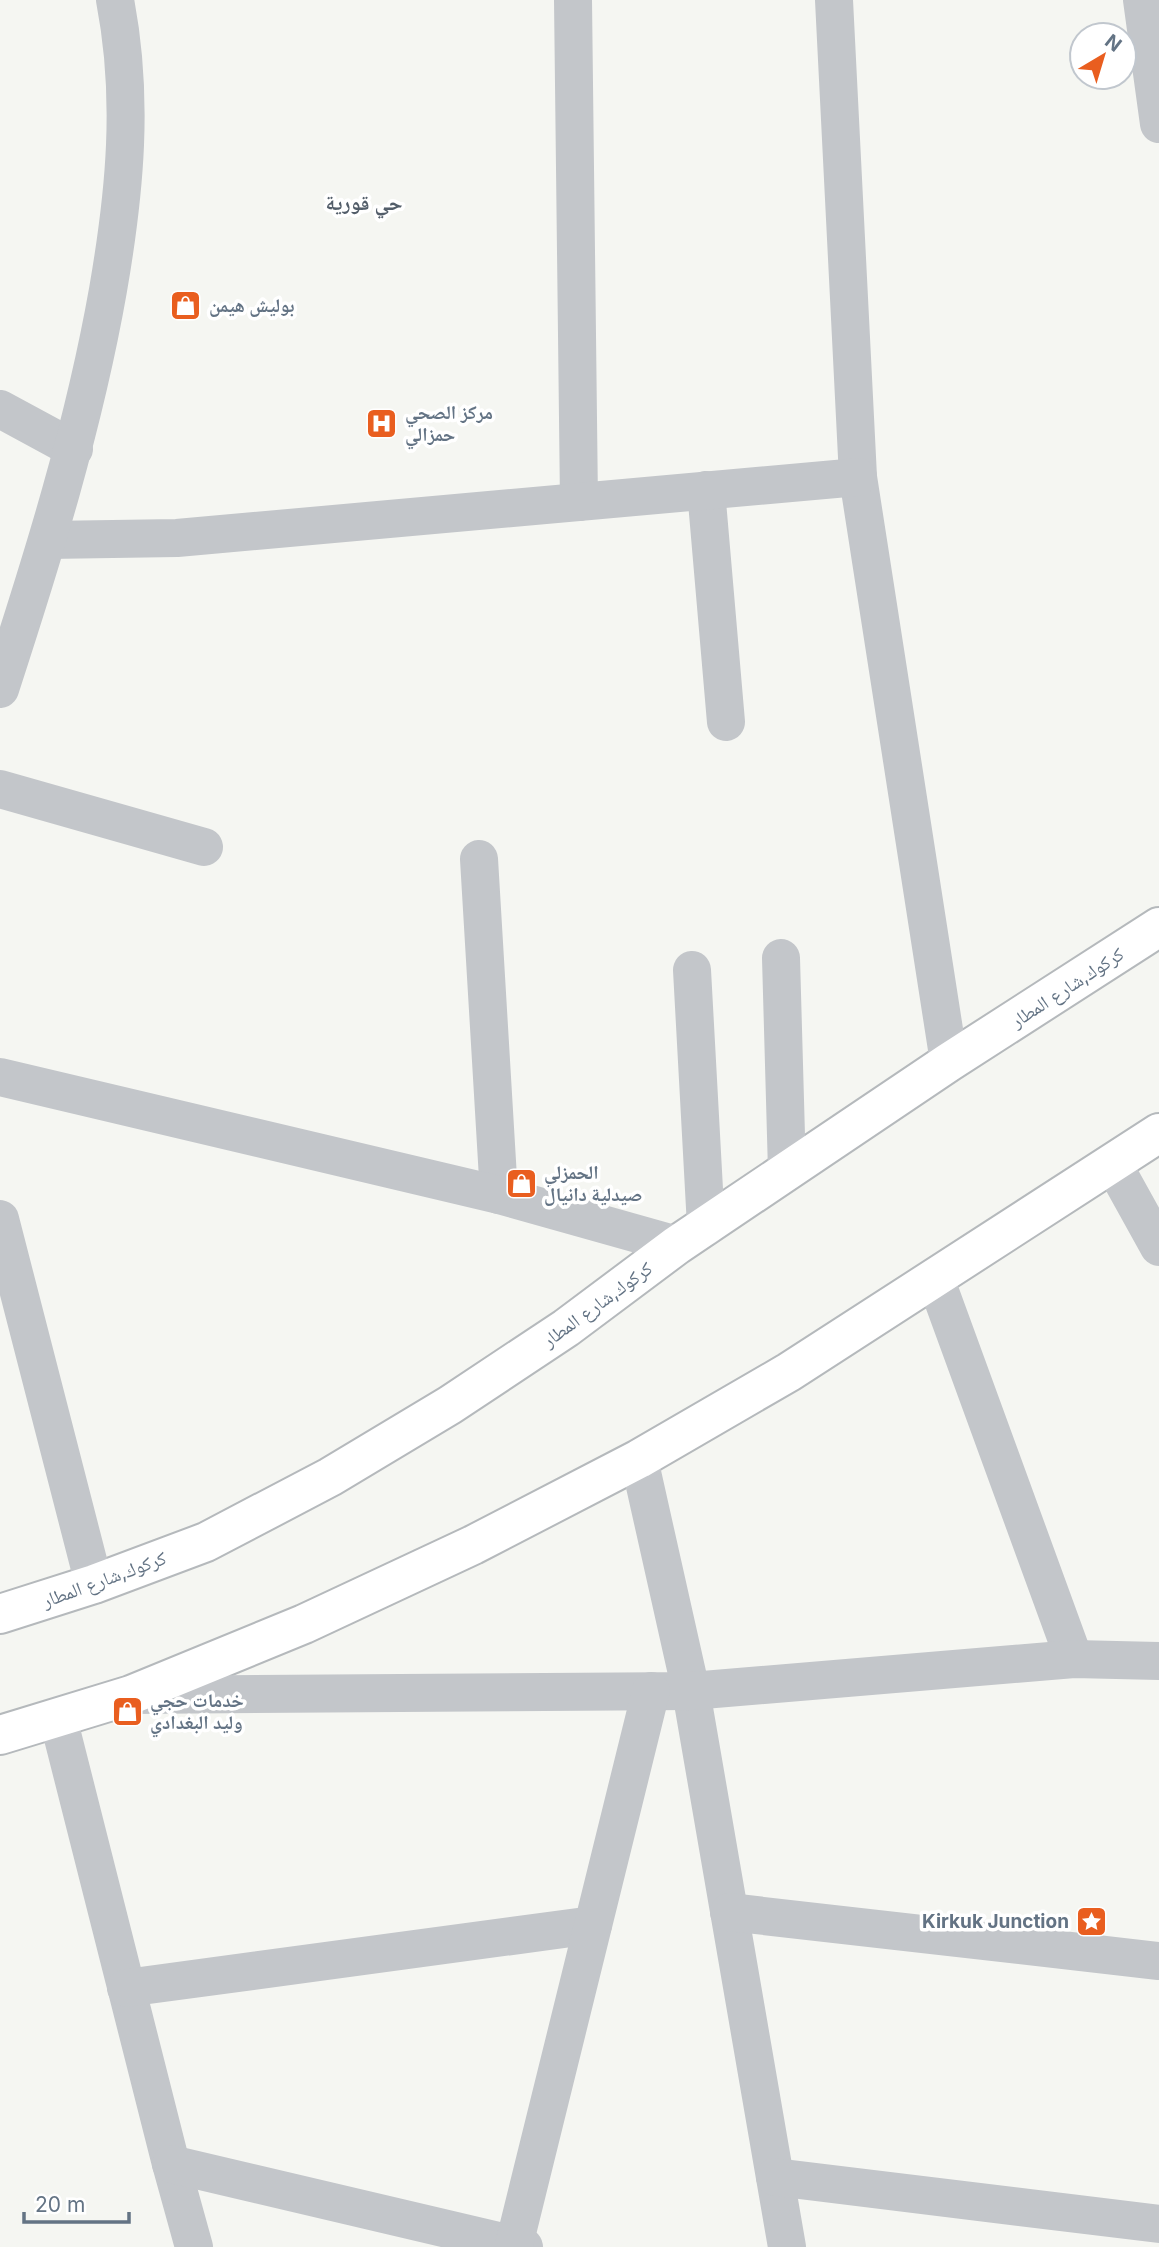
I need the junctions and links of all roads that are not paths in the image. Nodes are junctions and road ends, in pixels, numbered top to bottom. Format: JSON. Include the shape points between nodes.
{"nodes":[{"id":1,"x":115,"y":0,"type":"edge"},
{"id":2,"x":573,"y":0,"type":"edge"},
{"id":3,"x":834,"y":0,"type":"edge"},
{"id":4,"x":1142,"y":0,"type":"edge"},
{"id":5,"x":1158,"y":116,"type":"edge"},
{"id":6,"x":0,"y":409,"type":"edge"},
{"id":7,"x":74,"y":450,"type":"junction"},
{"id":8,"x":858,"y":477,"type":"junction"},
{"id":9,"x":706,"y":490,"type":"junction"},
{"id":10,"x":579,"y":502,"type":"junction"},
{"id":11,"x":48,"y":540,"type":"junction"},
{"id":12,"x":0,"y":689,"type":"edge"},
{"id":13,"x":726,"y":722,"type":"dead end"},
{"id":14,"x":0,"y":789,"type":"edge"},
{"id":15,"x":204,"y":847,"type":"dead end"},
{"id":16,"x":479,"y":859,"type":"dead end"},
{"id":17,"x":1159,"y":928,"type":"edge"},
{"id":18,"x":781,"y":958,"type":"dead end"},
{"id":19,"x":692,"y":970,"type":"dead end"},
{"id":20,"x":949,"y":1062,"type":"junction"},
{"id":21,"x":0,"y":1077,"type":"edge"},
{"id":22,"x":1159,"y":1133,"type":"edge"},
{"id":23,"x":1113,"y":1164,"type":"junction"},
{"id":24,"x":787,"y":1171,"type":"junction"},
{"id":25,"x":499,"y":1195,"type":"junction"},
{"id":26,"x":0,"y":1219,"type":"edge"},
{"id":27,"x":692,"y":1235,"type":"junction"},
{"id":28,"x":1159,"y":1247,"type":"edge"},
{"id":29,"x":935,"y":1278,"type":"junction"},
{"id":30,"x":639,"y":1459,"type":"junction"},
{"id":31,"x":94,"y":1584,"type":"junction"},
{"id":32,"x":0,"y":1614,"type":"edge"},
{"id":33,"x":1074,"y":1659,"type":"junction"},
{"id":34,"x":1159,"y":1661,"type":"edge"},
{"id":35,"x":651,"y":1691,"type":"junction"},
{"id":36,"x":691,"y":1691,"type":"junction"},
{"id":37,"x":131,"y":1695,"type":"junction"},
{"id":38,"x":58,"y":1718,"type":"junction"},
{"id":39,"x":0,"y":1735,"type":"edge"},
{"id":40,"x":729,"y":1912,"type":"junction"},
{"id":41,"x":593,"y":1924,"type":"junction"},
{"id":42,"x":1159,"y":1961,"type":"edge"},
{"id":43,"x":126,"y":1988,"type":"junction"},
{"id":44,"x":171,"y":2164,"type":"junction"},
{"id":45,"x":775,"y":2178,"type":"junction"},
{"id":46,"x":1159,"y":2224,"type":"edge"},
{"id":47,"x":519,"y":2246,"type":"edge"},
{"id":48,"x":194,"y":2247,"type":"edge"},
{"id":49,"x":787,"y":2247,"type":"edge"}],
"edges":[{"from":1,"to":7,"type":"street","via":[[126,86],[122,198],[100,336]]},
{"from":2,"to":10,"type":"street"},
{"from":3,"to":8,"type":"street"},
{"from":4,"to":5,"type":"street"},
{"from":6,"to":7,"type":"street"},
{"from":7,"to":11,"type":"street"},
{"from":8,"to":9,"type":"street"},
{"from":8,"to":20,"type":"street"},
{"from":9,"to":10,"type":"street"},
{"from":9,"to":13,"type":"street"},
{"from":10,"to":11,"type":"street","via":[[177,538]]},
{"from":11,"to":12,"type":"street"},
{"from":14,"to":15,"type":"street"},
{"from":16,"to":25,"type":"street"},
{"from":17,"to":20,"type":"highway","name":"كركوك,شارع المطار"},
{"from":18,"to":24,"type":"street"},
{"from":19,"to":27,"type":"street"},
{"from":20,"to":24,"type":"highway","name":"كركوك,شارع المطار"},
{"from":21,"to":25,"type":"street"},
{"from":22,"to":23,"type":"highway"},
{"from":23,"to":28,"type":"street"},
{"from":23,"to":29,"type":"highway"},
{"from":24,"to":27,"type":"highway","name":"كركوك,شارع المطار"},
{"from":25,"to":27,"type":"street"},
{"from":26,"to":31,"type":"street"},
{"from":27,"to":31,"type":"highway","name":"كركوك,شارع المطار","via":[[554,1336],[330,1477],[206,1542]]},
{"from":29,"to":30,"type":"highway","via":[[789,1372]]},
{"from":29,"to":33,"type":"street"},
{"from":30,"to":36,"type":"street"},
{"from":30,"to":37,"type":"highway","via":[[413,1574]]},
{"from":31,"to":32,"type":"highway","name":"كركوك,شارع المطار"},
{"from":33,"to":34,"type":"street"},
{"from":33,"to":36,"type":"street"},
{"from":35,"to":36,"type":"street"},
{"from":35,"to":37,"type":"street"},
{"from":35,"to":41,"type":"street"},
{"from":36,"to":40,"type":"street"},
{"from":37,"to":38,"type":"highway"},
{"from":38,"to":39,"type":"highway"},
{"from":38,"to":43,"type":"street"},
{"from":40,"to":42,"type":"street"},
{"from":40,"to":45,"type":"street"},
{"from":41,"to":43,"type":"street"},
{"from":41,"to":47,"type":"street"},
{"from":43,"to":44,"type":"street"},
{"from":44,"to":47,"type":"street"},
{"from":44,"to":48,"type":"street"},
{"from":45,"to":46,"type":"street"},
{"from":45,"to":49,"type":"street"}]}
